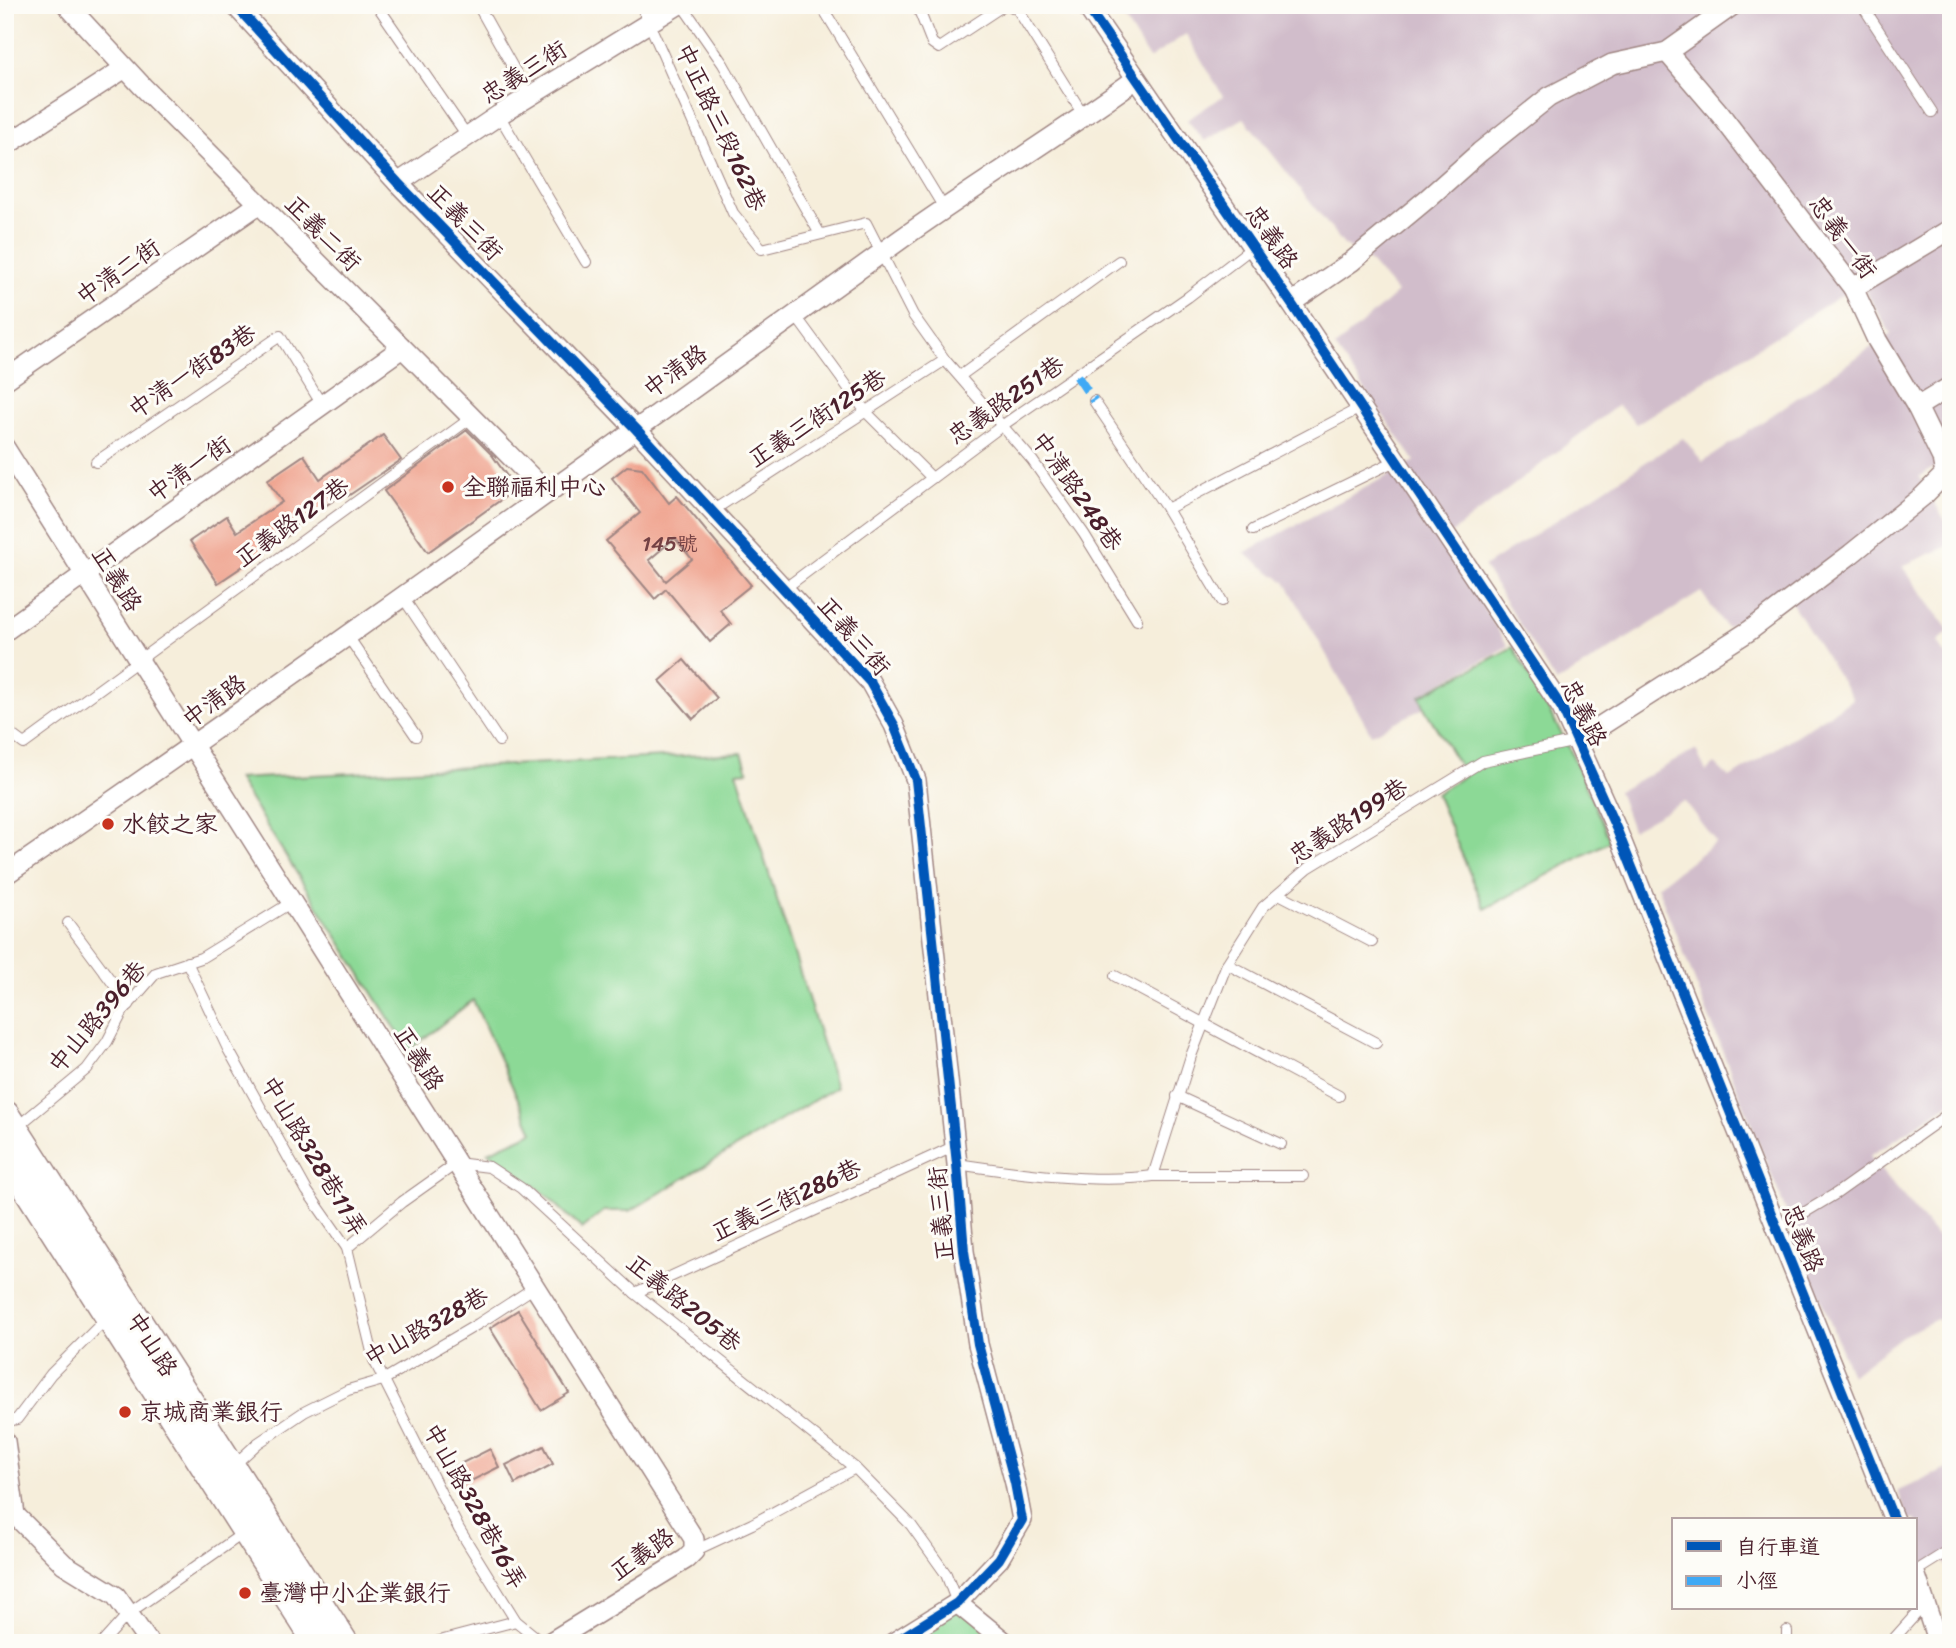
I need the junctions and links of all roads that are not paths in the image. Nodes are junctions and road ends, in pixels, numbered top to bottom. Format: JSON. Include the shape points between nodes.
{"nodes":[{"id":1,"x":67,"y":5,"type":"edge"},
{"id":2,"x":235,"y":5,"type":"edge"},
{"id":3,"x":377,"y":5,"type":"edge"},
{"id":4,"x":478,"y":5,"type":"edge"},
{"id":5,"x":641,"y":5,"type":"edge"},
{"id":6,"x":680,"y":5,"type":"edge"},
{"id":7,"x":821,"y":5,"type":"edge"},
{"id":8,"x":917,"y":5,"type":"edge"},
{"id":9,"x":1004,"y":5,"type":"edge"},
{"id":10,"x":1009,"y":5,"type":"edge"},
{"id":11,"x":1086,"y":5,"type":"edge"},
{"id":12,"x":1733,"y":5,"type":"edge"},
{"id":13,"x":1862,"y":5,"type":"edge"},
{"id":14,"x":649,"y":24,"type":"junction"},
{"id":15,"x":1667,"y":52,"type":"junction"},
{"id":16,"x":125,"y":68,"type":"junction"},
{"id":17,"x":1136,"y":79,"type":"junction"},
{"id":18,"x":530,"y":97,"type":"junction"},
{"id":19,"x":1933,"y":111,"type":"dead end"},
{"id":20,"x":499,"y":115,"type":"junction"},
{"id":21,"x":1084,"y":117,"type":"junction"},
{"id":22,"x":468,"y":137,"type":"junction"},
{"id":23,"x":5,"y":146,"type":"edge"},
{"id":24,"x":398,"y":183,"type":"junction"},
{"id":25,"x":259,"y":204,"type":"junction"},
{"id":26,"x":944,"y":208,"type":"junction"},
{"id":27,"x":1951,"y":229,"type":"edge"},
{"id":28,"x":820,"y":234,"type":"junction"},
{"id":29,"x":1254,"y":247,"type":"junction"},
{"id":30,"x":880,"y":254,"type":"junction"},
{"id":31,"x":1119,"y":261,"type":"dead end"},
{"id":32,"x":586,"y":262,"type":"dead end"},
{"id":33,"x":1853,"y":288,"type":"junction"},
{"id":34,"x":1291,"y":303,"type":"junction"},
{"id":35,"x":795,"y":315,"type":"junction"},
{"id":36,"x":402,"y":348,"type":"junction"},
{"id":37,"x":945,"y":360,"type":"junction"},
{"id":38,"x":960,"y":376,"type":"junction"},
{"id":39,"x":5,"y":380,"type":"edge"},
{"id":40,"x":1951,"y":386,"type":"edge"},
{"id":41,"x":1094,"y":401,"type":"dead end"},
{"id":42,"x":322,"y":405,"type":"junction"},
{"id":43,"x":1917,"y":407,"type":"junction"},
{"id":44,"x":1360,"y":408,"type":"junction"},
{"id":45,"x":866,"y":412,"type":"junction"},
{"id":46,"x":471,"y":418,"type":"junction"},
{"id":47,"x":1003,"y":425,"type":"junction"},
{"id":48,"x":636,"y":429,"type":"junction"},
{"id":49,"x":5,"y":448,"type":"edge"},
{"id":50,"x":1395,"y":461,"type":"junction"},
{"id":51,"x":96,"y":462,"type":"dead end"},
{"id":52,"x":1948,"y":472,"type":"edge"},
{"id":53,"x":932,"y":478,"type":"junction"},
{"id":54,"x":547,"y":493,"type":"junction"},
{"id":55,"x":1167,"y":509,"type":"junction"},
{"id":56,"x":712,"y":511,"type":"junction"},
{"id":57,"x":1252,"y":530,"type":"dead end"},
{"id":58,"x":84,"y":573,"type":"junction"},
{"id":59,"x":784,"y":589,"type":"junction"},
{"id":60,"x":402,"y":596,"type":"junction"},
{"id":61,"x":1222,"y":601,"type":"dead end"},
{"id":62,"x":1137,"y":620,"type":"dead end"},
{"id":63,"x":6,"y":629,"type":"edge"},
{"id":64,"x":347,"y":635,"type":"junction"},
{"id":65,"x":139,"y":660,"type":"junction"},
{"id":66,"x":5,"y":730,"type":"edge"},
{"id":67,"x":416,"y":736,"type":"dead end"},
{"id":68,"x":499,"y":741,"type":"dead end"},
{"id":69,"x":1577,"y":741,"type":"junction"},
{"id":70,"x":193,"y":746,"type":"junction"},
{"id":71,"x":5,"y":875,"type":"edge"},
{"id":72,"x":1279,"y":894,"type":"junction"},
{"id":73,"x":292,"y":902,"type":"junction"},
{"id":74,"x":68,"y":923,"type":"dead end"},
{"id":75,"x":1371,"y":942,"type":"dead end"},
{"id":76,"x":187,"y":962,"type":"junction"},
{"id":77,"x":1227,"y":964,"type":"junction"},
{"id":78,"x":1115,"y":976,"type":"dead end"},
{"id":79,"x":129,"y":1005,"type":"junction"},
{"id":80,"x":1205,"y":1024,"type":"junction"},
{"id":81,"x":1376,"y":1043,"type":"dead end"},
{"id":82,"x":1177,"y":1096,"type":"junction"},
{"id":83,"x":1339,"y":1096,"type":"dead end"},
{"id":84,"x":1951,"y":1112,"type":"edge"},
{"id":85,"x":8,"y":1132,"type":"edge"},
{"id":86,"x":1281,"y":1144,"type":"dead end"},
{"id":87,"x":956,"y":1155,"type":"junction"},
{"id":88,"x":457,"y":1163,"type":"junction"},
{"id":89,"x":1153,"y":1176,"type":"junction"},
{"id":90,"x":1303,"y":1176,"type":"dead end"},
{"id":91,"x":1777,"y":1229,"type":"junction"},
{"id":92,"x":347,"y":1248,"type":"junction"},
{"id":93,"x":535,"y":1287,"type":"junction"},
{"id":94,"x":635,"y":1293,"type":"junction"},
{"id":95,"x":110,"y":1315,"type":"junction"},
{"id":96,"x":383,"y":1380,"type":"junction"},
{"id":97,"x":5,"y":1422,"type":"edge"},
{"id":98,"x":5,"y":1441,"type":"edge"},
{"id":99,"x":231,"y":1468,"type":"junction"},
{"id":100,"x":855,"y":1468,"type":"junction"},
{"id":101,"x":1893,"y":1518,"type":"edge"},
{"id":102,"x":247,"y":1531,"type":"junction"},
{"id":103,"x":1951,"y":1549,"type":"edge"},
{"id":104,"x":694,"y":1551,"type":"junction"},
{"id":105,"x":1918,"y":1573,"type":"edge"},
{"id":106,"x":1918,"y":1581,"type":"edge"},
{"id":107,"x":957,"y":1603,"type":"junction"},
{"id":108,"x":1925,"y":1604,"type":"junction"},
{"id":109,"x":129,"y":1613,"type":"junction"},
{"id":110,"x":516,"y":1621,"type":"junction"},
{"id":111,"x":102,"y":1643,"type":"edge"},
{"id":112,"x":149,"y":1643,"type":"edge"},
{"id":113,"x":318,"y":1643,"type":"edge"},
{"id":114,"x":344,"y":1643,"type":"edge"},
{"id":115,"x":432,"y":1643,"type":"edge"},
{"id":116,"x":543,"y":1643,"type":"edge"},
{"id":117,"x":549,"y":1643,"type":"edge"},
{"id":118,"x":893,"y":1643,"type":"edge"},
{"id":119,"x":1006,"y":1643,"type":"edge"},
{"id":120,"x":1890,"y":1643,"type":"edge"},
{"id":121,"x":1938,"y":1643,"type":"edge"}],
"edges":[{"from":1,"to":16,"type":"street","name":"正義二街"},
{"from":2,"to":24,"type":"street","name":"正義三街"},
{"from":3,"to":22,"type":"lane"},
{"from":4,"to":18,"type":"lane"},
{"from":5,"to":14,"type":"lane","name":"中正路三段162巷"},
{"from":6,"to":14,"type":"street","name":"忠義三街"},
{"from":6,"to":28,"type":"lane","via":[[723,64]]},
{"from":7,"to":26,"type":"lane"},
{"from":8,"to":9,"type":"lane","via":[[932,43],[939,48]]},
{"from":10,"to":21,"type":"lane","via":[[1018,10]]},
{"from":11,"to":17,"type":"street","name":"忠義路"},
{"from":12,"to":15,"type":"street"},
{"from":13,"to":19,"type":"lane"},
{"from":14,"to":18,"type":"street","name":"忠義三街"},
{"from":14,"to":28,"type":"lane","name":"中正路三段162巷","via":[[733,213],[762,248]]},
{"from":15,"to":33,"type":"street","name":"忠義一街"},
{"from":15,"to":34,"type":"street","via":[[1612,64],[1549,97],[1351,262]]},
{"from":16,"to":23,"type":"street"},
{"from":16,"to":25,"type":"street","name":"正義二街"},
{"from":17,"to":21,"type":"street","name":"中清路"},
{"from":17,"to":29,"type":"street","name":"忠義路"},
{"from":18,"to":20,"type":"street","name":"忠義三街"},
{"from":20,"to":22,"type":"street","name":"忠義三街"},
{"from":20,"to":32,"type":"lane"},
{"from":21,"to":26,"type":"street","name":"中清路"},
{"from":22,"to":24,"type":"street","name":"忠義三街"},
{"from":24,"to":48,"type":"street","name":"正義三街"},
{"from":25,"to":36,"type":"street","name":"正義二街"},
{"from":25,"to":39,"type":"street","name":"中清二街"},
{"from":26,"to":30,"type":"street","name":"中清路"},
{"from":27,"to":33,"type":"street"},
{"from":28,"to":30,"type":"lane","name":"中正路三段162巷","via":[[866,223]]},
{"from":29,"to":34,"type":"street","name":"忠義路"},
{"from":29,"to":47,"type":"lane","name":"忠義路251巷"},
{"from":30,"to":35,"type":"street","name":"中清路"},
{"from":30,"to":37,"type":"lane","name":"中清路248巷","via":[[913,315]]},
{"from":31,"to":38,"type":"lane"},
{"from":33,"to":43,"type":"street","name":"忠義一街"},
{"from":34,"to":44,"type":"street","name":"忠義路"},
{"from":35,"to":45,"type":"lane"},
{"from":35,"to":48,"type":"street","name":"中清路"},
{"from":36,"to":42,"type":"street","name":"中清一街"},
{"from":36,"to":46,"type":"street","name":"正義二街"},
{"from":37,"to":38,"type":"lane","name":"中清路248巷"},
{"from":37,"to":45,"type":"lane","name":"正義三街125巷"},
{"from":38,"to":47,"type":"lane","name":"中清路248巷"},
{"from":40,"to":43,"type":"street"},
{"from":41,"to":55,"type":"lane"},
{"from":42,"to":51,"type":"lane","name":"中清一街83巷","via":[[280,336]]},
{"from":42,"to":58,"type":"street","name":"中清一街"},
{"from":43,"to":52,"type":"street","name":"忠義一街"},
{"from":44,"to":50,"type":"street","name":"忠義路"},
{"from":44,"to":55,"type":"lane"},
{"from":45,"to":53,"type":"lane"},
{"from":45,"to":56,"type":"lane","name":"正義三街125巷"},
{"from":46,"to":54,"type":"street","name":"正義二街"},
{"from":46,"to":65,"type":"lane","name":"正義路127巷"},
{"from":47,"to":53,"type":"lane","name":"忠義路251巷"},
{"from":47,"to":62,"type":"lane","name":"中清路248巷","via":[[1084,534]]},
{"from":48,"to":54,"type":"street","name":"中清路"},
{"from":48,"to":56,"type":"street","name":"正義三街"},
{"from":49,"to":58,"type":"street","name":"正義路"},
{"from":50,"to":57,"type":"lane"},
{"from":50,"to":69,"type":"street","name":"忠義路","via":[[1552,693]]},
{"from":52,"to":69,"type":"street","name":"忠義一街","via":[[1861,546],[1749,631]]},
{"from":53,"to":59,"type":"lane","name":"忠義路251巷"},
{"from":54,"to":60,"type":"street","name":"中清路"},
{"from":55,"to":61,"type":"lane"},
{"from":56,"to":59,"type":"street","name":"正義三街"},
{"from":58,"to":63,"type":"street","name":"中清一街"},
{"from":58,"to":65,"type":"street","name":"正義路"},
{"from":59,"to":87,"type":"street","name":"正義三街","via":[[870,682],[916,780]]},
{"from":60,"to":64,"type":"street","name":"中清路"},
{"from":60,"to":68,"type":"lane"},
{"from":64,"to":67,"type":"lane"},
{"from":64,"to":70,"type":"street","name":"中清路"},
{"from":65,"to":66,"type":"lane","name":"正義路127巷","via":[[23,744]]},
{"from":65,"to":70,"type":"street","name":"正義路"},
{"from":69,"to":72,"type":"lane","name":"忠義路199巷","via":[[1483,761],[1308,868]]},
{"from":69,"to":91,"type":"street","name":"忠義路"},
{"from":70,"to":71,"type":"street","name":"中清路"},
{"from":70,"to":73,"type":"street","name":"正義路"},
{"from":72,"to":75,"type":"lane"},
{"from":72,"to":77,"type":"lane","name":"忠義路199巷","via":[[1264,907]]},
{"from":73,"to":76,"type":"lane","name":"中山路396巷"},
{"from":73,"to":88,"type":"street","name":"正義路"},
{"from":74,"to":79,"type":"lane"},
{"from":76,"to":79,"type":"lane","name":"中山路396巷","via":[[156,973]]},
{"from":76,"to":92,"type":"lane","name":"中山路328巷11弄","via":[[228,1049],[307,1191]]},
{"from":77,"to":80,"type":"lane","name":"忠義路199巷"},
{"from":77,"to":81,"type":"lane"},
{"from":78,"to":80,"type":"lane"},
{"from":79,"to":85,"type":"lane","name":"中山路396巷","via":[[87,1069]]},
{"from":80,"to":82,"type":"lane","name":"忠義路199巷"},
{"from":80,"to":83,"type":"lane"},
{"from":82,"to":86,"type":"lane"},
{"from":82,"to":89,"type":"lane","name":"忠義路199巷"},
{"from":84,"to":91,"type":"lane","via":[[1837,1193]]},
{"from":85,"to":95,"type":"main road","name":"中山路"},
{"from":85,"to":99,"type":"main road","name":"中山路"},
{"from":87,"to":89,"type":"lane","via":[[1027,1175]]},
{"from":87,"to":94,"type":"lane","name":"正義三街286巷"},
{"from":87,"to":107,"type":"street","name":"正義三街","via":[[978,1344],[1022,1520],[999,1559]]},
{"from":88,"to":92,"type":"lane"},
{"from":88,"to":93,"type":"street","name":"正義路"},
{"from":88,"to":94,"type":"lane","name":"正義路205巷","via":[[489,1167],[521,1188]]},
{"from":89,"to":90,"type":"lane"},
{"from":91,"to":101,"type":"street","name":"忠義路"},
{"from":92,"to":96,"type":"lane","name":"中山路328巷11弄"},
{"from":93,"to":96,"type":"lane","name":"中山路328巷"},
{"from":93,"to":104,"type":"street","name":"正義路","via":[[694,1539]]},
{"from":94,"to":100,"type":"lane","name":"正義路205巷"},
{"from":95,"to":97,"type":"lane","via":[[51,1374],[17,1419]]},
{"from":95,"to":102,"type":"main road","name":"中山路"},
{"from":96,"to":99,"type":"lane","name":"中山路328巷","via":[[348,1390],[304,1412]]},
{"from":96,"to":110,"type":"lane","name":"中山路328巷16弄","via":[[459,1529]]},
{"from":98,"to":109,"type":"street","via":[[15,1515],[64,1564],[116,1597]]},
{"from":99,"to":114,"type":"main road","name":"中山路"},
{"from":100,"to":104,"type":"lane"},
{"from":100,"to":107,"type":"lane","name":"正義路205巷","via":[[911,1525],[946,1574]]},
{"from":102,"to":109,"type":"lane"},
{"from":102,"to":113,"type":"main road","name":"中山路"},
{"from":103,"to":105,"type":"lane"},
{"from":104,"to":117,"type":"street","name":"正義路"},
{"from":106,"to":108,"type":"street"},
{"from":107,"to":118,"type":"street","name":"正義三街"},
{"from":107,"to":119,"type":"street"},
{"from":108,"to":120,"type":"lane"},
{"from":108,"to":121,"type":"street"},
{"from":109,"to":111,"type":"lane"},
{"from":109,"to":112,"type":"street"},
{"from":110,"to":115,"type":"lane"},
{"from":110,"to":116,"type":"lane","name":"中山路328巷16弄"}]}
